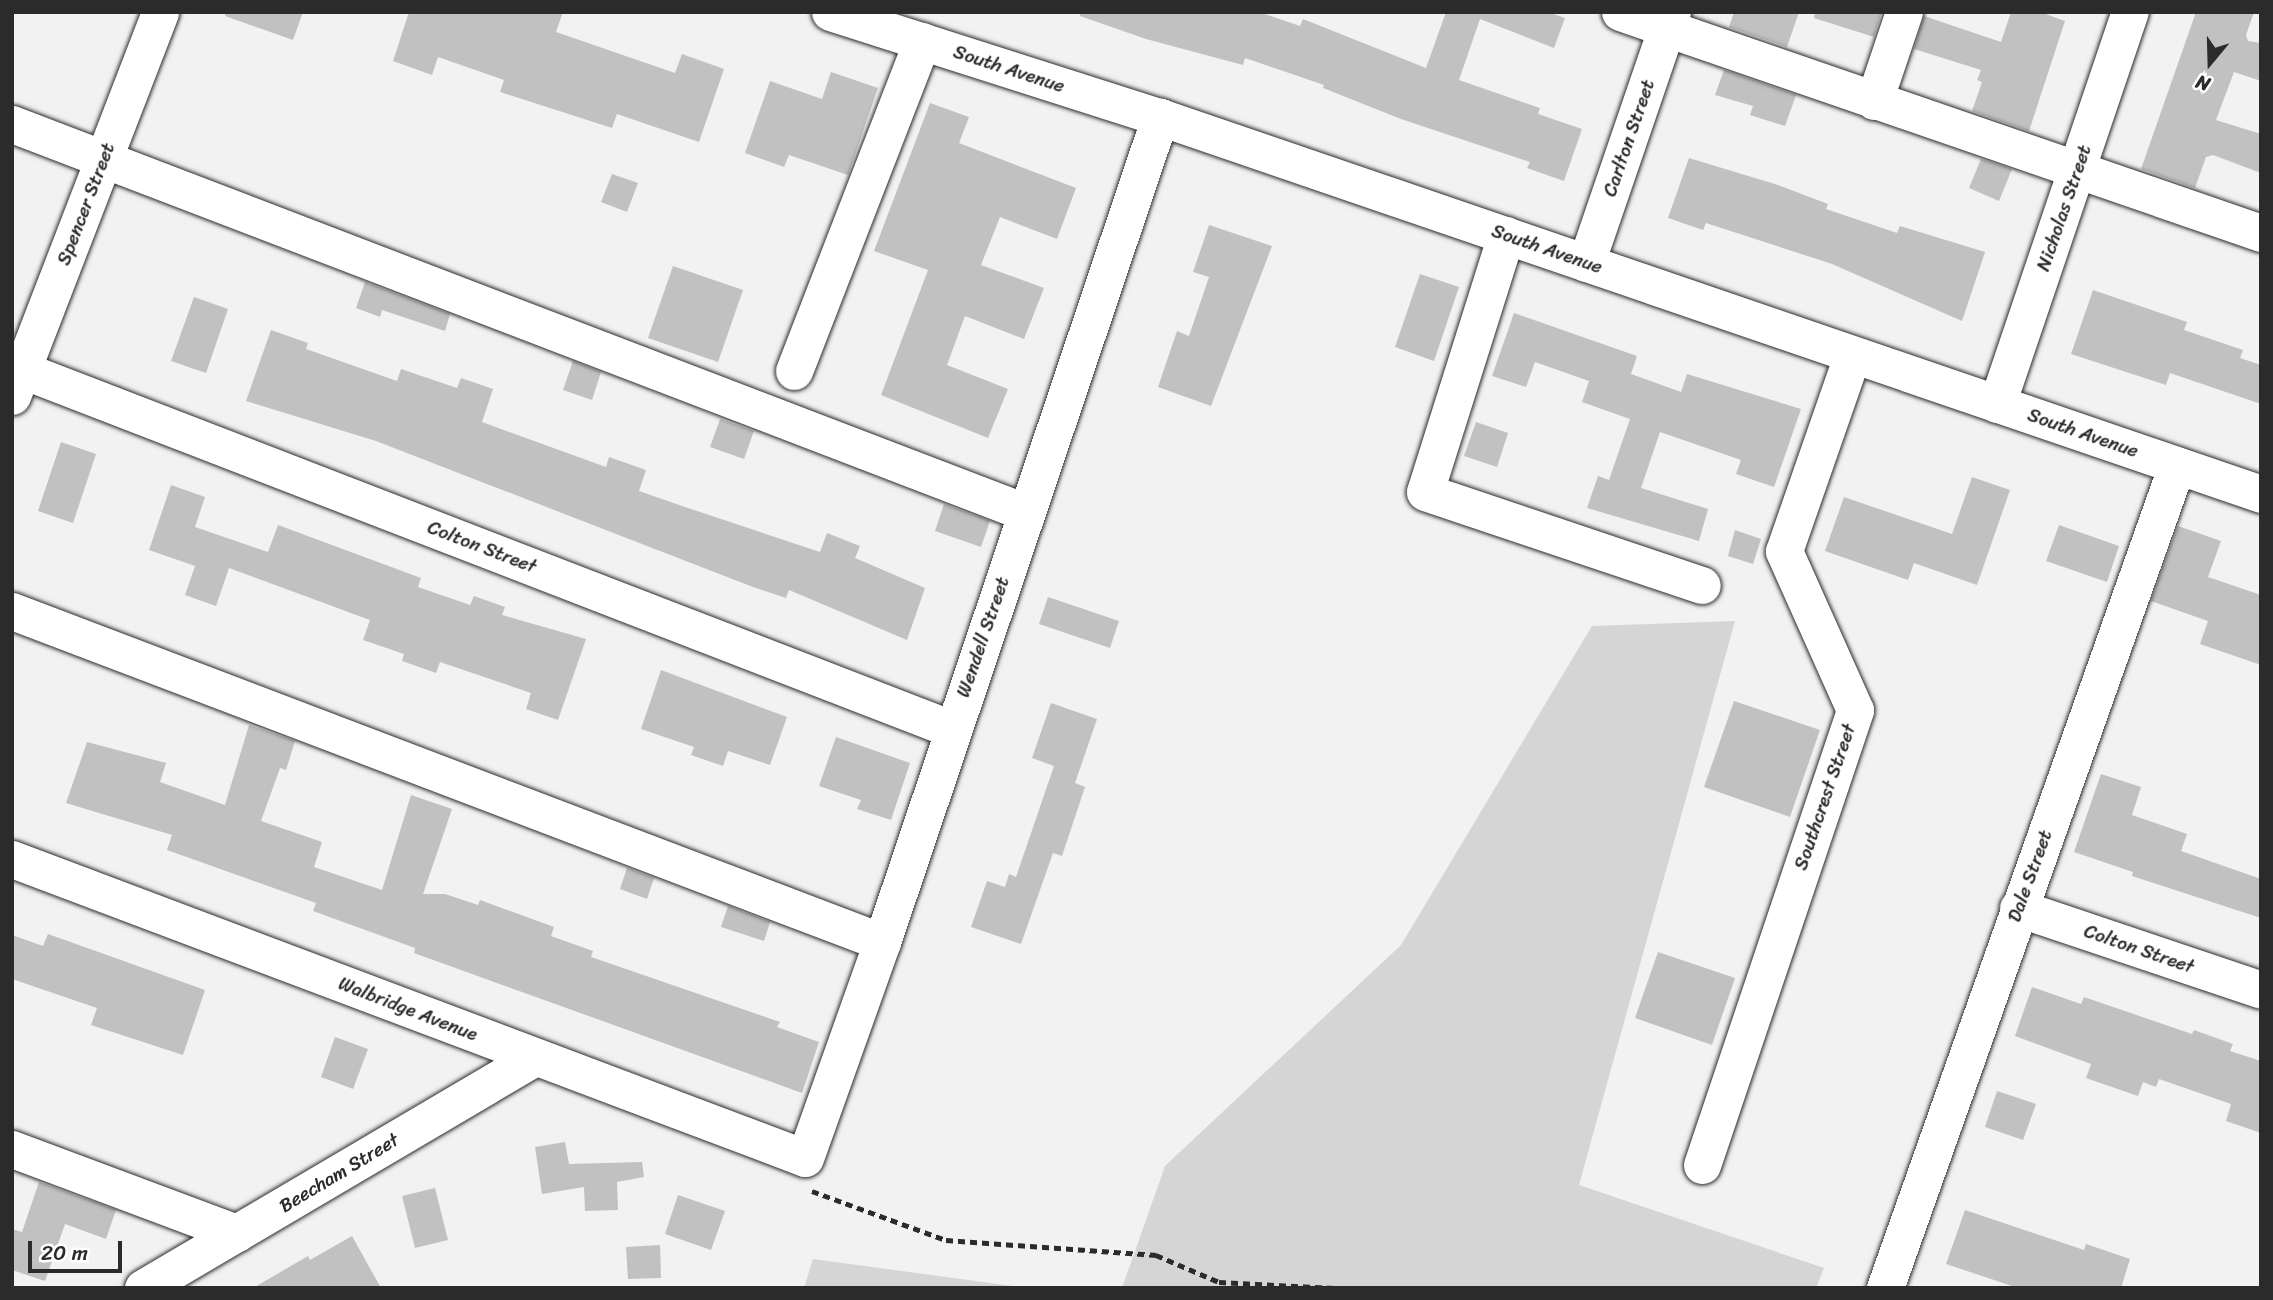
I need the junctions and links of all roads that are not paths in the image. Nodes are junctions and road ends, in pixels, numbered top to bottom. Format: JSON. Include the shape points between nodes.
{"nodes":[{"id":1,"x":160,"y":12,"type":"edge"},
{"id":2,"x":830,"y":12,"type":"edge"},
{"id":3,"x":1620,"y":12,"type":"edge"},
{"id":4,"x":1904,"y":12,"type":"edge"},
{"id":5,"x":2130,"y":12,"type":"edge"},
{"id":6,"x":1669,"y":20,"type":"edge"},
{"id":7,"x":922,"y":41,"type":"junction"},
{"id":8,"x":1874,"y":101,"type":"junction"},
{"id":9,"x":1160,"y":117,"type":"junction"},
{"id":10,"x":12,"y":124,"type":"edge"},
{"id":11,"x":103,"y":161,"type":"junction"},
{"id":12,"x":2076,"y":171,"type":"junction"},
{"id":13,"x":2261,"y":233,"type":"edge"},
{"id":14,"x":1506,"y":235,"type":"junction"},
{"id":15,"x":1586,"y":263,"type":"junction"},
{"id":16,"x":1852,"y":356,"type":"junction"},
{"id":17,"x":794,"y":372,"type":"dead end"},
{"id":18,"x":16,"y":377,"type":"edge"},
{"id":19,"x":1997,"y":404,"type":"junction"},
{"id":20,"x":2177,"y":465,"type":"junction"},
{"id":21,"x":2261,"y":494,"type":"edge"},
{"id":22,"x":1025,"y":512,"type":"junction"},
{"id":23,"x":1702,"y":585,"type":"dead end"},
{"id":24,"x":12,"y":611,"type":"edge"},
{"id":25,"x":951,"y":729,"type":"junction"},
{"id":26,"x":12,"y":859,"type":"edge"},
{"id":27,"x":2018,"y":908,"type":"junction"},
{"id":28,"x":882,"y":942,"type":"junction"},
{"id":29,"x":2261,"y":990,"type":"edge"},
{"id":30,"x":535,"y":1057,"type":"junction"},
{"id":31,"x":12,"y":1149,"type":"edge"},
{"id":32,"x":805,"y":1157,"type":"joint"},
{"id":33,"x":1703,"y":1165,"type":"dead end"},
{"id":34,"x":237,"y":1233,"type":"junction"},
{"id":35,"x":143,"y":1288,"type":"edge"},
{"id":36,"x":1885,"y":1288,"type":"edge"}],
"edges":[{"from":1,"to":11,"type":"street","name":"Spencer Street"},
{"from":2,"to":7,"type":"street","name":"South Avenue"},
{"from":3,"to":6,"type":"street"},
{"from":4,"to":8,"type":"street"},
{"from":5,"to":12,"type":"street","name":"Nicholas Street"},
{"from":6,"to":8,"type":"street"},
{"from":6,"to":15,"type":"street","name":"Carlton Street"},
{"from":7,"to":9,"type":"street","name":"South Avenue"},
{"from":7,"to":17,"type":"street"},
{"from":8,"to":12,"type":"street"},
{"from":9,"to":14,"type":"street","name":"South Avenue"},
{"from":9,"to":22,"type":"street","name":"Wendell Street"},
{"from":10,"to":11,"type":"street"},
{"from":11,"to":18,"type":"street","name":"Spencer Street"},
{"from":11,"to":22,"type":"street"},
{"from":12,"to":13,"type":"street"},
{"from":12,"to":19,"type":"street","name":"Nicholas Street"},
{"from":14,"to":15,"type":"street","name":"South Avenue"},
{"from":14,"to":23,"type":"street","via":[[1425,492]]},
{"from":15,"to":16,"type":"street","name":"South Avenue"},
{"from":16,"to":19,"type":"street","name":"South Avenue"},
{"from":16,"to":33,"type":"street","name":"Southcrest Street","via":[[1784,551],[1855,710]]},
{"from":18,"to":25,"type":"street","name":"Colton Street"},
{"from":19,"to":20,"type":"street","name":"South Avenue"},
{"from":20,"to":21,"type":"street","name":"South Avenue"},
{"from":20,"to":27,"type":"street","name":"Dale Street"},
{"from":22,"to":25,"type":"street","name":"Wendell Street"},
{"from":24,"to":28,"type":"street"},
{"from":25,"to":28,"type":"street","name":"Wendell Street"},
{"from":26,"to":30,"type":"street","name":"Walbridge Avenue"},
{"from":27,"to":29,"type":"street","name":"Colton Street"},
{"from":27,"to":36,"type":"street","name":"Dale Street"},
{"from":28,"to":32,"type":"street","name":"Wendell Street"},
{"from":30,"to":32,"type":"street","name":"Walbridge Avenue"},
{"from":30,"to":34,"type":"street","name":"Beecham Street"},
{"from":31,"to":34,"type":"street"},
{"from":34,"to":35,"type":"street","name":"Beecham Street"}]}
